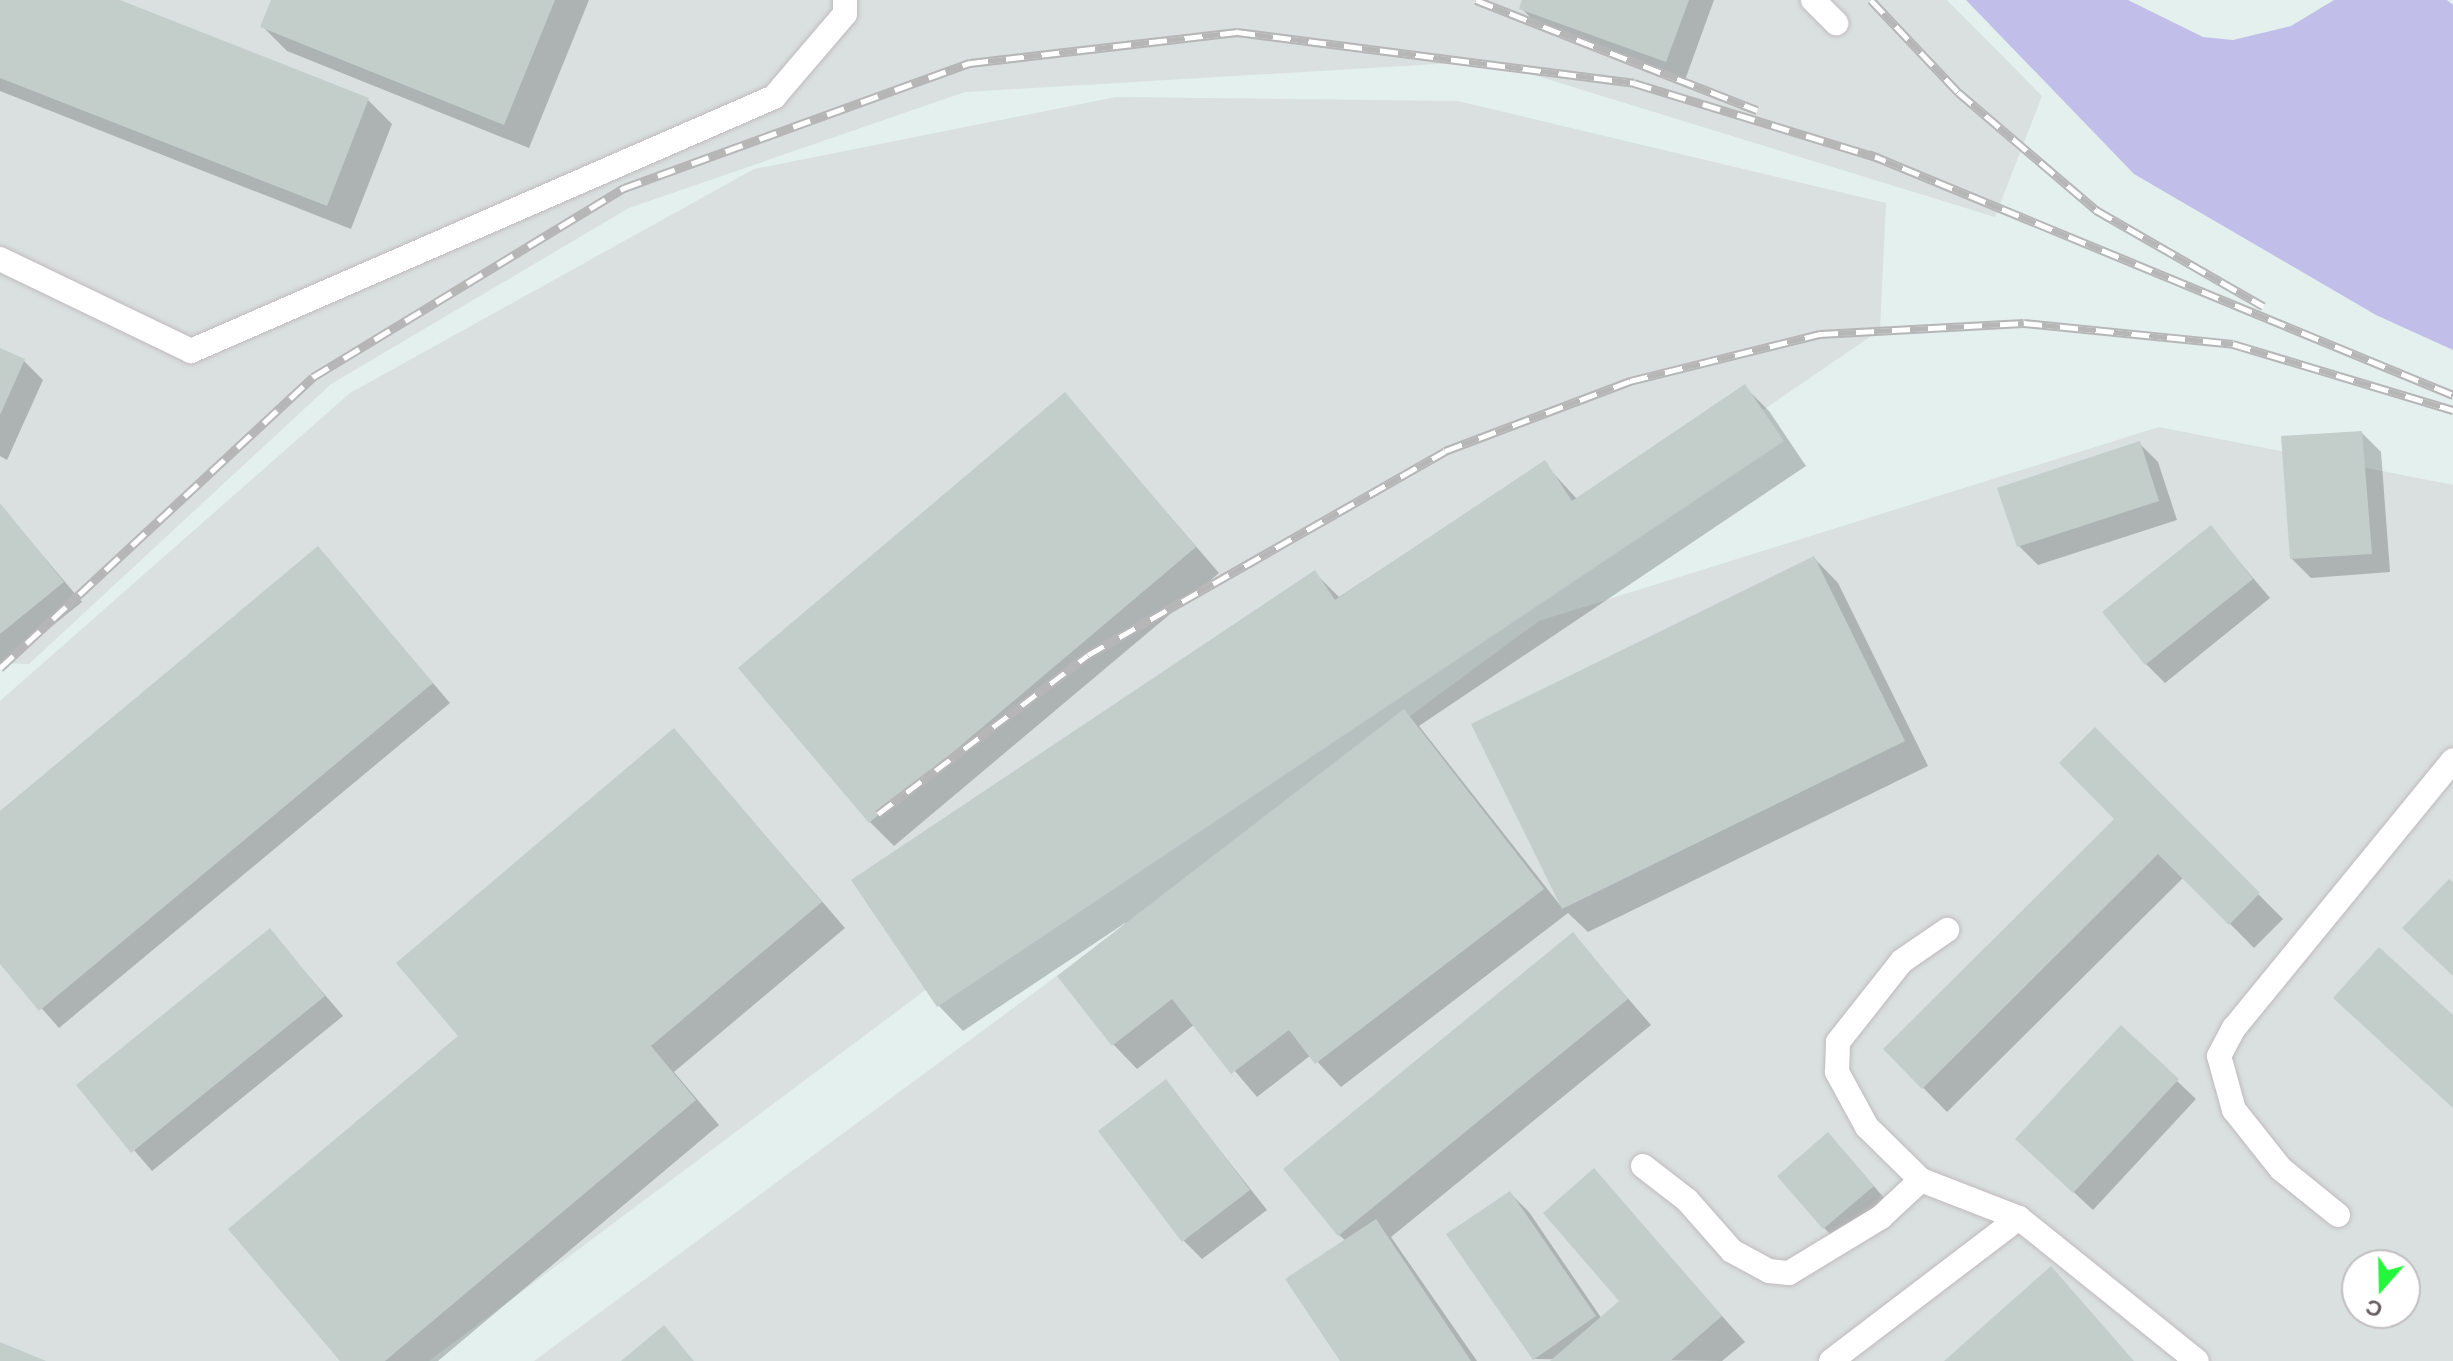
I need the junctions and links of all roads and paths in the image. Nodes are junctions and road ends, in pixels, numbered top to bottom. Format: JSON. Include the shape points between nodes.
{"nodes":[{"id":1,"x":845,"y":0,"type":"edge"},
{"id":2,"x":1813,"y":0,"type":"edge"},
{"id":3,"x":1836,"y":23,"type":"dead end"},
{"id":4,"x":0,"y":259,"type":"edge"},
{"id":5,"x":2453,"y":760,"type":"edge"},
{"id":6,"x":1947,"y":930,"type":"dead end"},
{"id":7,"x":1643,"y":1166,"type":"dead end"},
{"id":8,"x":1921,"y":1180,"type":"junction"},
{"id":9,"x":2338,"y":1215,"type":"dead end"},
{"id":10,"x":2019,"y":1218,"type":"junction"},
{"id":11,"x":1831,"y":1361,"type":"edge"},
{"id":12,"x":2197,"y":1361,"type":"edge"}],
"edges":[{"from":1,"to":4,"type":"lane","via":[[845,14],[774,97],[191,351]]},
{"from":2,"to":3,"type":"lane"},
{"from":5,"to":9,"type":"lane","via":[[2234,1028],[2219,1056],[2234,1110],[2281,1169]]},
{"from":6,"to":8,"type":"lane","via":[[1902,961],[1838,1042],[1837,1072],[1867,1127]]},
{"from":7,"to":8,"type":"lane","via":[[1687,1200],[1732,1251],[1769,1271],[1789,1273],[1881,1217]]},
{"from":8,"to":10,"type":"lane"},
{"from":10,"to":11,"type":"lane"},
{"from":10,"to":12,"type":"lane"}]}
